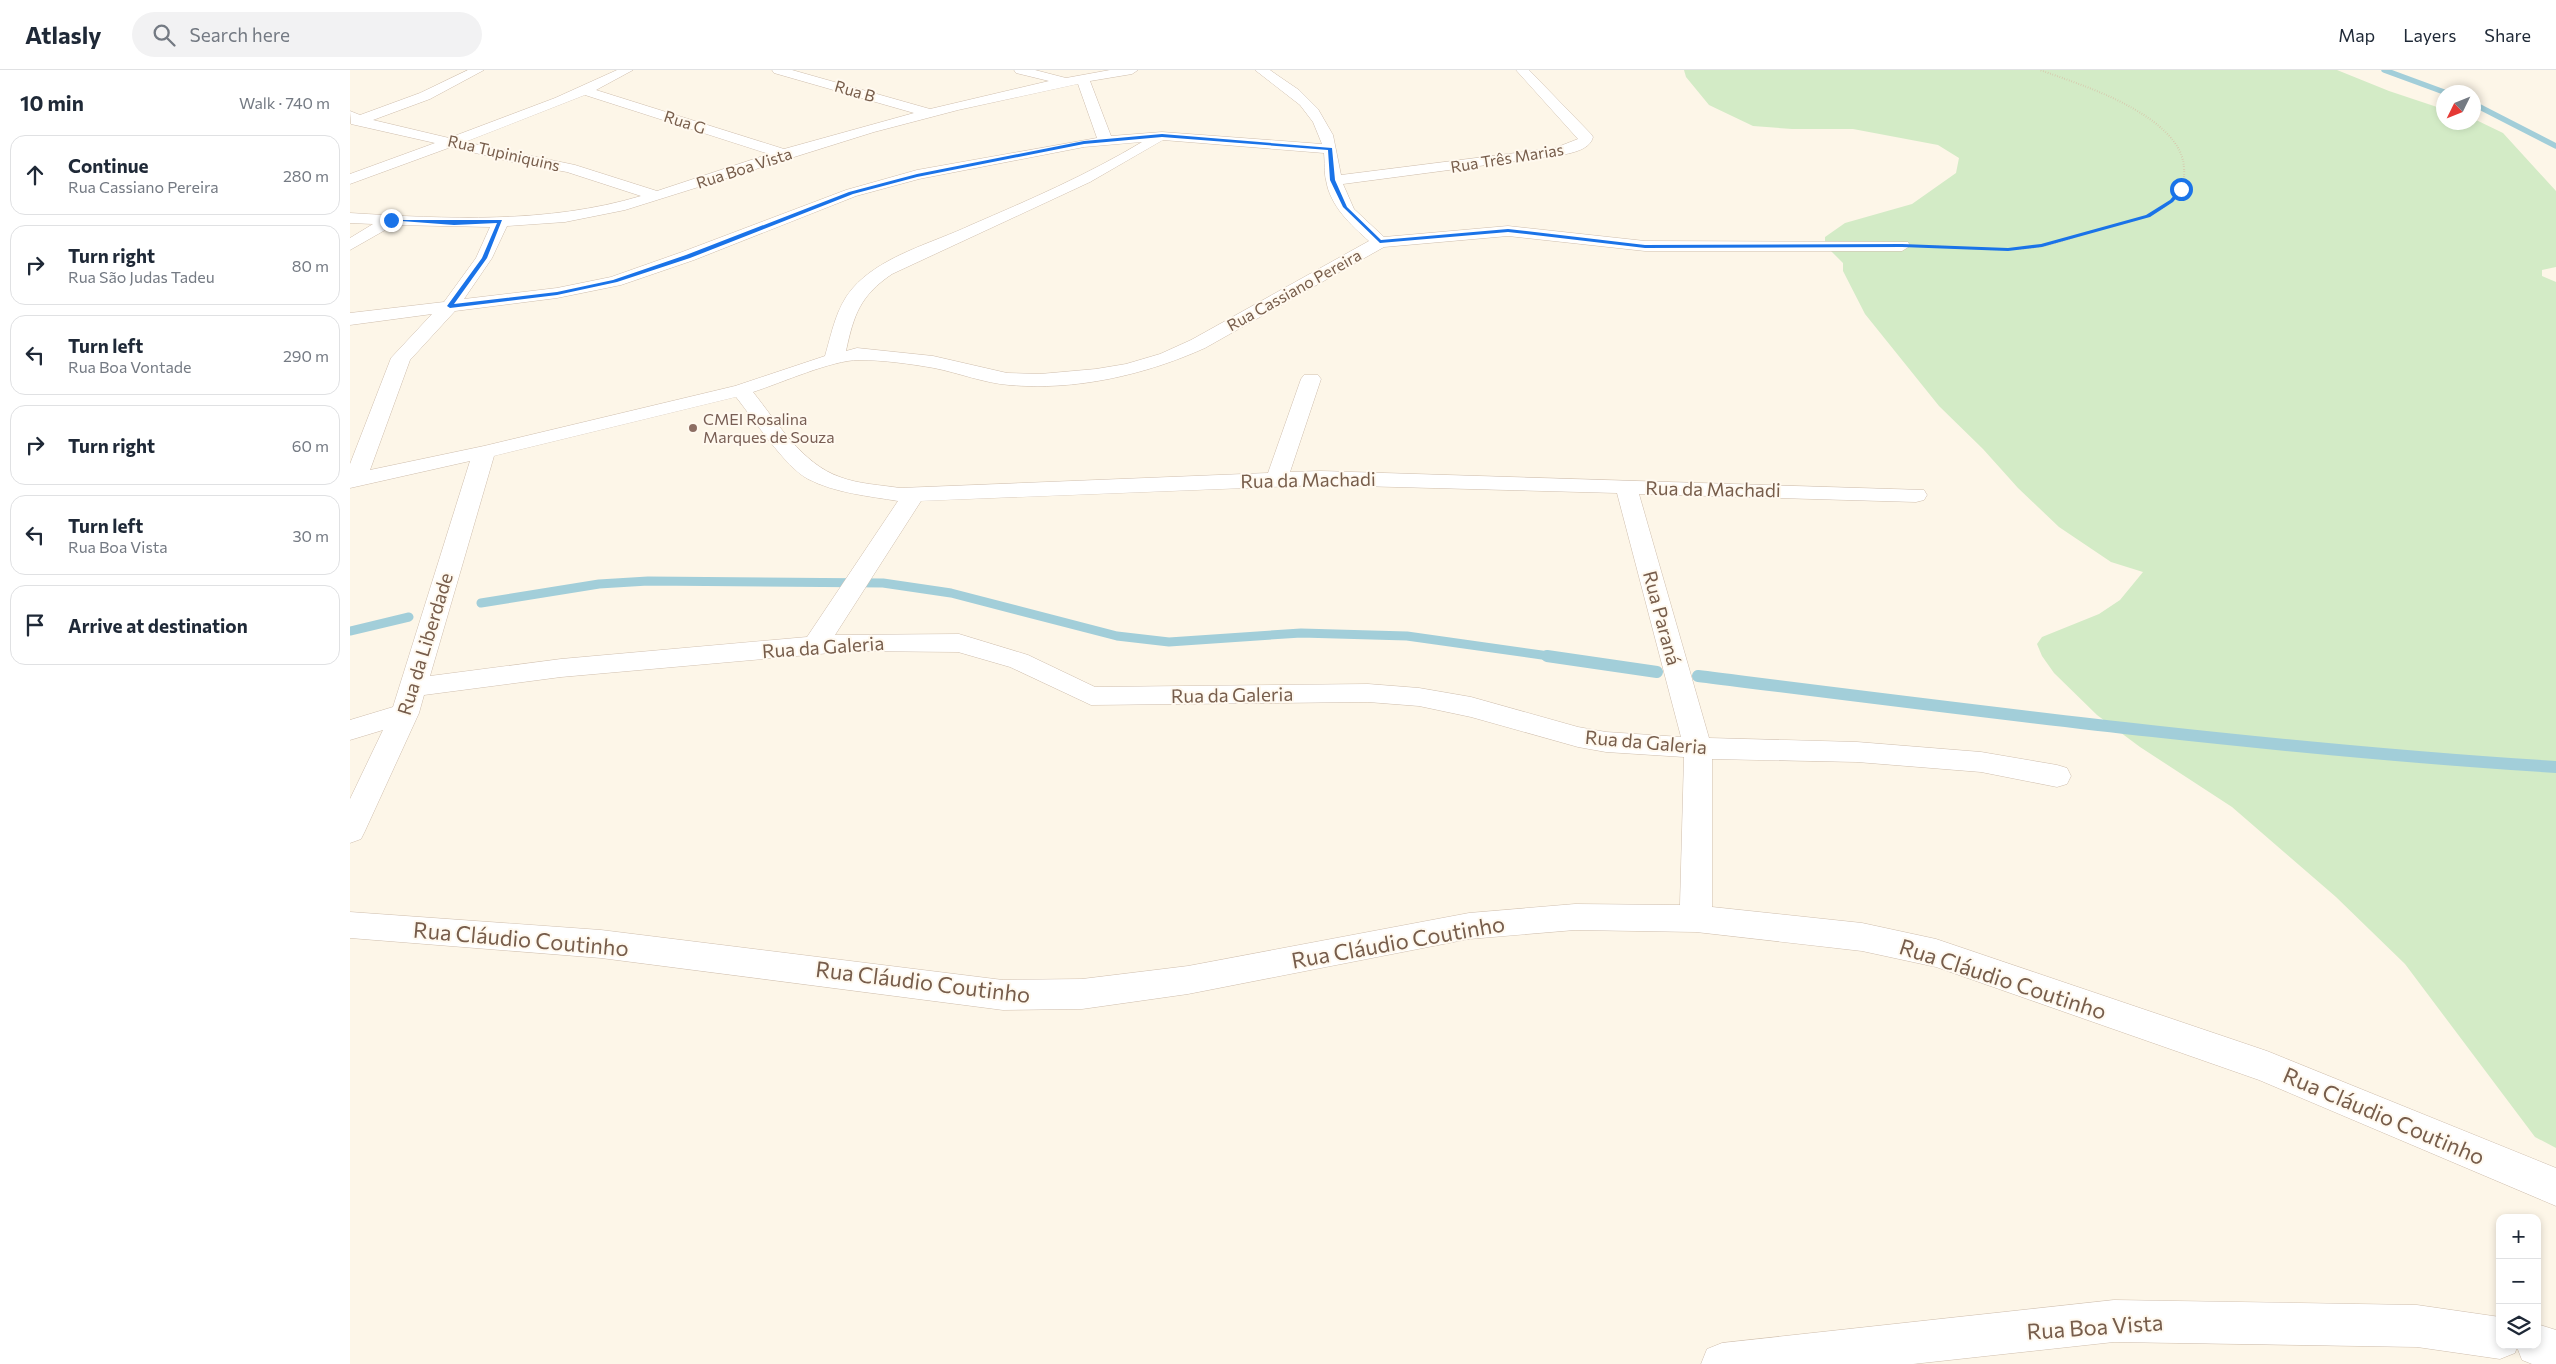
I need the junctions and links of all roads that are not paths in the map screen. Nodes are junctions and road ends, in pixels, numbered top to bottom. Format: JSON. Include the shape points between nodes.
{"nodes":[{"id":1,"x":478,"y":70,"type":"edge"},
{"id":2,"x":627,"y":70,"type":"edge"},
{"id":3,"x":778,"y":70,"type":"edge"},
{"id":4,"x":1020,"y":70,"type":"edge"},
{"id":5,"x":1132,"y":70,"type":"edge"},
{"id":6,"x":1261,"y":70,"type":"edge"},
{"id":7,"x":1522,"y":70,"type":"edge"},
{"id":8,"x":1082,"y":78,"type":"junction"},
{"id":9,"x":1064,"y":82,"type":"junction"},
{"id":10,"x":586,"y":91,"type":"junction"},
{"id":11,"x":931,"y":113,"type":"junction"},
{"id":12,"x":353,"y":119,"type":"edge"},
{"id":13,"x":1162,"y":136,"type":"junction"},
{"id":14,"x":1105,"y":140,"type":"junction"},
{"id":15,"x":450,"y":141,"type":"junction"},
{"id":16,"x":1330,"y":149,"type":"junction"},
{"id":17,"x":784,"y":154,"type":"junction"},
{"id":18,"x":350,"y":179,"type":"edge"},
{"id":19,"x":1332,"y":180,"type":"junction"},
{"id":20,"x":656,"y":196,"type":"junction"},
{"id":21,"x":350,"y":218,"type":"edge"},
{"id":22,"x":391,"y":220,"type":"junction"},
{"id":23,"x":500,"y":221,"type":"junction"},
{"id":24,"x":1380,"y":242,"type":"junction"},
{"id":25,"x":350,"y":245,"type":"edge"},
{"id":26,"x":1902,"y":246,"type":"road end"},
{"id":27,"x":450,"y":306,"type":"junction"},
{"id":28,"x":350,"y":318,"type":"edge"},
{"id":29,"x":834,"y":359,"type":"junction"},
{"id":30,"x":1310,"y":379,"type":"dead end"},
{"id":31,"x":741,"y":390,"type":"junction"},
{"id":32,"x":484,"y":452,"type":"junction"},
{"id":33,"x":1277,"y":480,"type":"junction"},
{"id":34,"x":352,"y":481,"type":"edge"},
{"id":35,"x":1626,"y":487,"type":"junction"},
{"id":36,"x":913,"y":495,"type":"junction"},
{"id":37,"x":1916,"y":495,"type":"dead end"},
{"id":38,"x":815,"y":646,"type":"junction"},
{"id":39,"x":413,"y":687,"type":"junction"},
{"id":40,"x":405,"y":713,"type":"junction"},
{"id":41,"x":350,"y":730,"type":"edge"},
{"id":42,"x":1698,"y":748,"type":"junction"},
{"id":43,"x":2057,"y":776,"type":"dead end"},
{"id":44,"x":350,"y":831,"type":"edge"},
{"id":45,"x":1696,"y":919,"type":"junction"},
{"id":46,"x":350,"y":925,"type":"edge"},
{"id":47,"x":2556,"y":1187,"type":"edge"},
{"id":48,"x":2496,"y":1337,"type":"edge"},
{"id":49,"x":2541,"y":1346,"type":"edge"},
{"id":50,"x":2556,"y":1350,"type":"edge"},
{"id":51,"x":1722,"y":1364,"type":"edge"}],
"edges":[{"from":1,"to":12,"type":"street","via":[[425,96]]},
{"from":2,"to":10,"type":"street"},
{"from":3,"to":11,"type":"street","name":"Rua B"},
{"from":4,"to":9,"type":"street"},
{"from":5,"to":8,"type":"street","name":"Rua Boa Vista"},
{"from":6,"to":16,"type":"street","via":[[1306,102],[1325,131]]},
{"from":7,"to":19,"type":"street","name":"Rua Três Marias","via":[[1586,137],[1585,141],[1578,146],[1484,162]]},
{"from":8,"to":9,"type":"street","name":"Rua Boa Vista"},
{"from":8,"to":14,"type":"street"},
{"from":9,"to":11,"type":"street","name":"Rua Boa Vista"},
{"from":10,"to":15,"type":"street","via":[[524,117]]},
{"from":10,"to":17,"type":"street","name":"Rua G"},
{"from":11,"to":17,"type":"street","name":"Rua Boa Vista"},
{"from":12,"to":15,"type":"street","name":"Rua Tupiniquins"},
{"from":13,"to":14,"type":"street"},
{"from":13,"to":16,"type":"street"},
{"from":13,"to":29,"type":"street","via":[[1057,193],[903,263],[864,286],[849,306]]},
{"from":14,"to":27,"type":"street","via":[[917,176],[851,193],[679,260],[615,281],[557,293]]},
{"from":15,"to":18,"type":"street"},
{"from":15,"to":20,"type":"street","name":"Rua Tupiniquins","via":[[512,158],[570,168]]},
{"from":16,"to":19,"type":"street"},
{"from":17,"to":20,"type":"street","name":"Rua Boa Vista"},
{"from":19,"to":24,"type":"street","via":[[1345,207]]},
{"from":20,"to":23,"type":"street","name":"Rua Boa Vista","via":[[588,213]]},
{"from":21,"to":22,"type":"street","name":"Rua Boa Vista"},
{"from":22,"to":23,"type":"street","name":"Rua Boa Vista"},
{"from":22,"to":25,"type":"street"},
{"from":23,"to":27,"type":"street","via":[[484,258]]},
{"from":24,"to":26,"type":"street","name":"Rua Cassiano Pereira","via":[[1508,231],[1645,246]]},
{"from":24,"to":29,"type":"street","name":"Rua Cassiano Pereira","via":[[1198,344],[1167,358],[1129,369],[1096,375],[1022,380],[933,362],[857,354]]},
{"from":27,"to":28,"type":"street"},
{"from":27,"to":34,"type":"street","via":[[401,358]]},
{"from":29,"to":31,"type":"street","name":"Rua Cassiano Pereira"},
{"from":30,"to":33,"type":"street"},
{"from":31,"to":32,"type":"street"},
{"from":31,"to":36,"type":"street","name":"Rua da Machadi","via":[[785,446],[813,473],[836,483],[883,493]]},
{"from":32,"to":34,"type":"street"},
{"from":32,"to":39,"type":"street","name":"Rua da Liberdade"},
{"from":33,"to":35,"type":"street","name":"Rua da Machadi","via":[[1345,478]]},
{"from":33,"to":36,"type":"street","name":"Rua da Machadi"},
{"from":35,"to":37,"type":"street","name":"Rua da Machadi"},
{"from":35,"to":42,"type":"street","name":"Rua Paraná"},
{"from":36,"to":38,"type":"street"},
{"from":38,"to":39,"type":"street","name":"Rua da Galeria","via":[[561,668]]},
{"from":38,"to":42,"type":"street","name":"Rua da Galeria","via":[[853,642],[959,643],[1019,661],[1091,696],[1368,692],[1471,707],[1606,742]]},
{"from":39,"to":40,"type":"street","name":"Rua da Liberdade"},
{"from":40,"to":41,"type":"street"},
{"from":40,"to":44,"type":"street","name":"Rua da Liberdade"},
{"from":42,"to":43,"type":"street","name":"Rua da Galeria","via":[[1857,752],[1981,762]]},
{"from":42,"to":45,"type":"street","name":"Rua Paraná"},
{"from":45,"to":46,"type":"street","name":"Rua Cláudio Coutinho","via":[[1575,917],[1469,926],[1188,980],[1042,996],[1003,995],[601,944]]},
{"from":45,"to":47,"type":"street","name":"Rua Cláudio Coutinho","via":[[1862,937],[1936,953],[2267,1066]]},
{"from":48,"to":51,"type":"street","name":"Rua Boa Vista","via":[[2418,1326],[2114,1321]]},
{"from":49,"to":50,"type":"street"}]}
